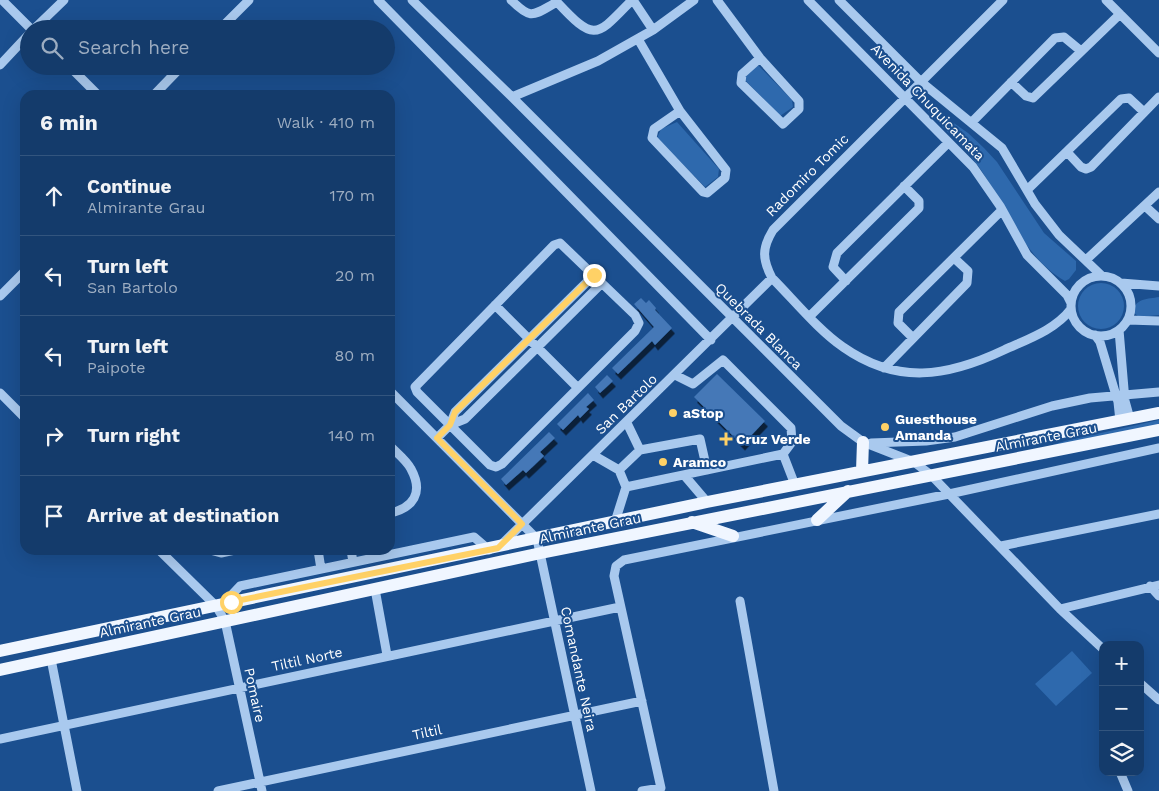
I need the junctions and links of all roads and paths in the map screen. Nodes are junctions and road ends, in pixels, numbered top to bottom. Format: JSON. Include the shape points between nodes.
{"nodes":[{"id":1,"x":2,"y":0,"type":"edge"},
{"id":2,"x":64,"y":0,"type":"edge"},
{"id":3,"x":249,"y":0,"type":"edge"},
{"id":4,"x":378,"y":0,"type":"edge"},
{"id":5,"x":412,"y":0,"type":"edge"},
{"id":6,"x":511,"y":0,"type":"edge"},
{"id":7,"x":633,"y":0,"type":"edge"},
{"id":8,"x":694,"y":0,"type":"edge"},
{"id":9,"x":716,"y":0,"type":"edge"},
{"id":10,"x":808,"y":0,"type":"edge"},
{"id":11,"x":839,"y":0,"type":"edge"},
{"id":12,"x":1003,"y":0,"type":"edge"},
{"id":13,"x":1106,"y":0,"type":"edge"},
{"id":14,"x":556,"y":1,"type":"edge"},
{"id":15,"x":1120,"y":14,"type":"junction"},
{"id":16,"x":23,"y":20,"type":"edge"},
{"id":17,"x":42,"y":20,"type":"edge"},
{"id":18,"x":229,"y":20,"type":"edge"},
{"id":19,"x":653,"y":30,"type":"junction"},
{"id":20,"x":638,"y":38,"type":"junction"},
{"id":21,"x":20,"y":44,"type":"edge"},
{"id":22,"x":1081,"y":51,"type":"junction"},
{"id":23,"x":1159,"y":53,"type":"edge"},
{"id":24,"x":760,"y":58,"type":"junction"},
{"id":25,"x":0,"y":65,"type":"edge"},
{"id":26,"x":78,"y":75,"type":"edge"},
{"id":27,"x":173,"y":75,"type":"edge"},
{"id":28,"x":920,"y":81,"type":"junction"},
{"id":29,"x":1011,"y":82,"type":"junction"},
{"id":30,"x":93,"y":90,"type":"edge"},
{"id":31,"x":159,"y":90,"type":"edge"},
{"id":32,"x":905,"y":96,"type":"junction"},
{"id":33,"x":512,"y":97,"type":"junction"},
{"id":34,"x":1159,"y":97,"type":"edge"},
{"id":35,"x":680,"y":111,"type":"junction"},
{"id":36,"x":1144,"y":112,"type":"junction"},
{"id":37,"x":972,"y":122,"type":"junction"},
{"id":38,"x":948,"y":143,"type":"junction"},
{"id":39,"x":1067,"y":152,"type":"junction"},
{"id":40,"x":904,"y":186,"type":"junction"},
{"id":41,"x":1027,"y":190,"type":"junction"},
{"id":42,"x":1159,"y":192,"type":"edge"},
{"id":43,"x":1145,"y":206,"type":"junction"},
{"id":44,"x":1002,"y":210,"type":"junction"},
{"id":45,"x":1159,"y":219,"type":"edge"},
{"id":46,"x":954,"y":258,"type":"junction"},
{"id":47,"x":1086,"y":259,"type":"junction"},
{"id":48,"x":594,"y":275,"type":"junction"},
{"id":49,"x":1102,"y":276,"type":"junction"},
{"id":50,"x":20,"y":277,"type":"edge"},
{"id":51,"x":772,"y":278,"type":"junction"},
{"id":52,"x":846,"y":281,"type":"junction"},
{"id":53,"x":602,"y":283,"type":"junction"},
{"id":54,"x":1121,"y":283,"type":"junction"},
{"id":55,"x":1159,"y":286,"type":"edge"},
{"id":56,"x":0,"y":296,"type":"edge"},
{"id":57,"x":495,"y":304,"type":"junction"},
{"id":58,"x":1071,"y":306,"type":"junction"},
{"id":59,"x":810,"y":316,"type":"junction"},
{"id":60,"x":732,"y":319,"type":"junction"},
{"id":61,"x":1128,"y":320,"type":"junction"},
{"id":62,"x":1159,"y":321,"type":"edge"},
{"id":63,"x":1078,"y":325,"type":"junction"},
{"id":64,"x":1054,"y":326,"type":"junction"},
{"id":65,"x":1119,"y":330,"type":"junction"},
{"id":66,"x":1094,"y":335,"type":"junction"},
{"id":67,"x":913,"y":338,"type":"junction"},
{"id":68,"x":529,"y":339,"type":"junction"},
{"id":69,"x":711,"y":340,"type":"junction"},
{"id":70,"x":538,"y":347,"type":"junction"},
{"id":71,"x":884,"y":368,"type":"junction"},
{"id":72,"x":675,"y":375,"type":"junction"},
{"id":73,"x":578,"y":388,"type":"junction"},
{"id":74,"x":1159,"y":392,"type":"edge"},
{"id":75,"x":0,"y":393,"type":"edge"},
{"id":76,"x":1119,"y":394,"type":"junction"},
{"id":77,"x":395,"y":396,"type":"edge"},
{"id":78,"x":20,"y":413,"type":"edge"},
{"id":79,"x":1159,"y":413,"type":"edge"},
{"id":80,"x":1125,"y":420,"type":"junction"},
{"id":81,"x":627,"y":423,"type":"junction"},
{"id":82,"x":450,"y":425,"type":"junction"},
{"id":83,"x":1159,"y":430,"type":"edge"},
{"id":84,"x":437,"y":438,"type":"junction"},
{"id":85,"x":863,"y":442,"type":"junction"},
{"id":86,"x":1159,"y":448,"type":"edge"},
{"id":87,"x":640,"y":450,"type":"junction"},
{"id":88,"x":395,"y":452,"type":"edge"},
{"id":89,"x":783,"y":454,"type":"junction"},
{"id":90,"x":593,"y":455,"type":"junction"},
{"id":91,"x":914,"y":462,"type":"junction"},
{"id":92,"x":620,"y":470,"type":"junction"},
{"id":93,"x":707,"y":470,"type":"junction"},
{"id":94,"x":862,"y":471,"type":"junction"},
{"id":95,"x":684,"y":476,"type":"junction"},
{"id":96,"x":931,"y":476,"type":"junction"},
{"id":97,"x":795,"y":485,"type":"junction"},
{"id":98,"x":626,"y":487,"type":"junction"},
{"id":99,"x":848,"y":491,"type":"junction"},
{"id":100,"x":949,"y":494,"type":"junction"},
{"id":101,"x":707,"y":502,"type":"junction"},
{"id":102,"x":395,"y":512,"type":"edge"},
{"id":103,"x":1159,"y":514,"type":"edge"},
{"id":104,"x":817,"y":520,"type":"junction"},
{"id":105,"x":614,"y":522,"type":"junction"},
{"id":106,"x":692,"y":522,"type":"junction"},
{"id":107,"x":522,"y":524,"type":"junction"},
{"id":108,"x":733,"y":536,"type":"junction"},
{"id":109,"x":537,"y":539,"type":"junction"},
{"id":110,"x":1001,"y":546,"type":"junction"},
{"id":111,"x":494,"y":549,"type":"junction"},
{"id":112,"x":395,"y":553,"type":"edge"},
{"id":113,"x":541,"y":553,"type":"junction"},
{"id":114,"x":165,"y":555,"type":"edge"},
{"id":115,"x":319,"y":555,"type":"edge"},
{"id":116,"x":352,"y":555,"type":"edge"},
{"id":117,"x":387,"y":555,"type":"edge"},
{"id":118,"x":353,"y":562,"type":"junction"},
{"id":119,"x":321,"y":569,"type":"junction"},
{"id":120,"x":1155,"y":586,"type":"edge"},
{"id":121,"x":375,"y":589,"type":"junction"},
{"id":122,"x":1159,"y":596,"type":"edge"},
{"id":123,"x":740,"y":601,"type":"dead end"},
{"id":124,"x":220,"y":605,"type":"junction"},
{"id":125,"x":620,"y":607,"type":"junction"},
{"id":126,"x":1060,"y":609,"type":"junction"},
{"id":127,"x":225,"y":621,"type":"junction"},
{"id":128,"x":553,"y":621,"type":"junction"},
{"id":129,"x":1099,"y":645,"type":"edge"},
{"id":130,"x":0,"y":651,"type":"edge"},
{"id":131,"x":388,"y":655,"type":"junction"},
{"id":132,"x":51,"y":659,"type":"junction"},
{"id":133,"x":0,"y":670,"type":"edge"},
{"id":134,"x":240,"y":688,"type":"junction"},
{"id":135,"x":1144,"y":689,"type":"edge"},
{"id":136,"x":1159,"y":700,"type":"edge"},
{"id":137,"x":642,"y":701,"type":"junction"},
{"id":138,"x":574,"y":715,"type":"junction"},
{"id":139,"x":63,"y":726,"type":"junction"},
{"id":140,"x":0,"y":739,"type":"edge"},
{"id":141,"x":1122,"y":776,"type":"edge"},
{"id":142,"x":261,"y":786,"type":"edge"},
{"id":143,"x":77,"y":791,"type":"edge"},
{"id":144,"x":218,"y":791,"type":"edge"},
{"id":145,"x":591,"y":791,"type":"edge"},
{"id":146,"x":642,"y":791,"type":"edge"},
{"id":147,"x":774,"y":791,"type":"edge"},
{"id":148,"x":1128,"y":791,"type":"edge"}],
"edges":[{"from":1,"to":16,"type":"street"},
{"from":2,"to":17,"type":"street"},
{"from":3,"to":18,"type":"street"},
{"from":4,"to":69,"type":"street"},
{"from":5,"to":33,"type":"street","name":"Quebrada Blanca"},
{"from":6,"to":14,"type":"street","via":[[530,15]]},
{"from":7,"to":14,"type":"street","via":[[604,29],[584,29]]},
{"from":7,"to":19,"type":"street"},
{"from":8,"to":19,"type":"street"},
{"from":9,"to":24,"type":"street"},
{"from":10,"to":32,"type":"street","name":"Avenida Chuquicamata"},
{"from":11,"to":28,"type":"street","name":"Avenida Chuquicamata"},
{"from":12,"to":28,"type":"street","name":"Radomiro Tomic"},
{"from":13,"to":15,"type":"street"},
{"from":15,"to":22,"type":"street"},
{"from":15,"to":23,"type":"street"},
{"from":19,"to":20,"type":"street"},
{"from":20,"to":33,"type":"street","via":[[598,61]]},
{"from":20,"to":35,"type":"street"},
{"from":21,"to":25,"type":"street"},
{"from":22,"to":29,"type":"street","via":[[1064,36],[1059,36]]},
{"from":22,"to":29,"type":"street","via":[[1033,98]]},
{"from":24,"to":24,"type":"street","via":[[799,102],[799,109],[783,124],[741,83],[742,74]]},
{"from":26,"to":30,"type":"street"},
{"from":27,"to":31,"type":"street"},
{"from":28,"to":32,"type":"street","name":"Radomiro Tomic"},
{"from":28,"to":37,"type":"street","name":"Avenida Chuquicamata"},
{"from":29,"to":37,"type":"street"},
{"from":32,"to":38,"type":"street","name":"Avenida Chuquicamata"},
{"from":32,"to":51,"type":"street","name":"Radomiro Tomic","via":[[773,230],[763,253]]},
{"from":33,"to":60,"type":"street","name":"Quebrada Blanca"},
{"from":34,"to":36,"type":"street"},
{"from":35,"to":35,"type":"street","via":[[654,129],[652,138],[707,193],[725,178],[726,170]]},
{"from":36,"to":39,"type":"street","via":[[1129,98],[1121,99]]},
{"from":36,"to":39,"type":"street","via":[[1091,167],[1081,167]]},
{"from":37,"to":41,"type":"street","name":"Avenida Chuquicamata","via":[[1002,148]]},
{"from":38,"to":40,"type":"street"},
{"from":38,"to":44,"type":"street","name":"Avenida Chuquicamata","via":[[973,167]]},
{"from":39,"to":41,"type":"street"},
{"from":40,"to":52,"type":"street","via":[[837,253],[834,267]]},
{"from":40,"to":52,"type":"street","via":[[919,201],[919,208]]},
{"from":41,"to":47,"type":"street","name":"Avenida Chuquicamata","via":[[1059,235]]},
{"from":42,"to":43,"type":"street"},
{"from":43,"to":45,"type":"street"},
{"from":43,"to":47,"type":"street"},
{"from":44,"to":46,"type":"street"},
{"from":44,"to":58,"type":"street","name":"Avenida Chuquicamata","via":[[1027,256],[1067,295]]},
{"from":46,"to":67,"type":"street","via":[[968,271],[968,283]]},
{"from":46,"to":67,"type":"street","via":[[899,312],[898,323]]},
{"from":47,"to":49,"type":"street","name":"Avenida Chuquicamata"},
{"from":48,"to":53,"type":"street"},
{"from":48,"to":57,"type":"street","via":[[560,243],[554,245]]},
{"from":48,"to":68,"type":"street"},
{"from":49,"to":54,"type":"street","name":"Avenida Chuquicamata"},
{"from":49,"to":58,"type":"street","via":[[1091,277],[1081,283],[1074,292]]},
{"from":50,"to":56,"type":"street"},
{"from":51,"to":59,"type":"street","name":"Radomiro Tomic"},
{"from":51,"to":60,"type":"street","name":"San Bartolo"},
{"from":52,"to":59,"type":"street"},
{"from":53,"to":70,"type":"street"},
{"from":53,"to":73,"type":"street","via":[[639,323],[635,331]]},
{"from":54,"to":55,"type":"street","name":"Avenida Chuquicamata"},
{"from":54,"to":61,"type":"street","via":[[1131,300]]},
{"from":57,"to":68,"type":"street"},
{"from":57,"to":82,"type":"street","via":[[415,387]]},
{"from":58,"to":63,"type":"street","name":"Avenida Chuquicamata"},
{"from":58,"to":64,"type":"street","name":"Radomiro Tomic"},
{"from":59,"to":71,"type":"street","name":"Radomiro Tomic","via":[[842,346]]},
{"from":60,"to":69,"type":"street","name":"San Bartolo"},
{"from":60,"to":85,"type":"street","name":"Quebrada Blanca","via":[[841,426]]},
{"from":61,"to":62,"type":"street"},
{"from":61,"to":65,"type":"street"},
{"from":63,"to":64,"type":"street","name":"Radomiro Tomic"},
{"from":63,"to":66,"type":"street"},
{"from":64,"to":71,"type":"street","name":"Radomiro Tomic","via":[[962,367],[937,373],[909,374]]},
{"from":65,"to":66,"type":"street","via":[[1107,335]]},
{"from":65,"to":76,"type":"street"},
{"from":66,"to":76,"type":"street","via":[[1100,342]]},
{"from":67,"to":71,"type":"street"},
{"from":68,"to":70,"type":"street"},
{"from":68,"to":82,"type":"street","via":[[455,412]]},
{"from":69,"to":72,"type":"street","name":"San Bartolo"},
{"from":70,"to":73,"type":"street"},
{"from":70,"to":82,"type":"street","via":[[465,419]]},
{"from":72,"to":81,"type":"street","name":"San Bartolo"},
{"from":72,"to":89,"type":"street","via":[[693,384],[723,360],[791,428],[792,442]]},
{"from":73,"to":82,"type":"street","via":[[496,467],[490,465]]},
{"from":74,"to":76,"type":"street"},
{"from":75,"to":78,"type":"street"},
{"from":76,"to":80,"type":"street"},
{"from":76,"to":85,"type":"street","via":[[1052,406],[955,437],[906,443]]},
{"from":77,"to":84,"type":"street"},
{"from":79,"to":80,"type":"main road","name":"Almirante Grau"},
{"from":80,"to":91,"type":"main road","name":"Almirante Grau"},
{"from":81,"to":87,"type":"street"},
{"from":81,"to":90,"type":"street","name":"San Bartolo"},
{"from":82,"to":84,"type":"street"},
{"from":83,"to":96,"type":"main road","name":"Almirante Grau"},
{"from":84,"to":107,"type":"street"},
{"from":85,"to":91,"type":"street","name":"Quebrada Blanca"},
{"from":85,"to":94,"type":"main road"},
{"from":86,"to":100,"type":"street"},
{"from":87,"to":92,"type":"street"},
{"from":87,"to":93,"type":"street","via":[[700,438]]},
{"from":88,"to":102,"type":"street","via":[[411,468],[415,494],[412,504]]},
{"from":89,"to":93,"type":"street"},
{"from":89,"to":97,"type":"street"},
{"from":90,"to":92,"type":"street"},
{"from":90,"to":107,"type":"street","name":"San Bartolo"},
{"from":91,"to":94,"type":"main road","name":"Almirante Grau"},
{"from":91,"to":96,"type":"street","name":"Quebrada Blanca"},
{"from":92,"to":98,"type":"street"},
{"from":93,"to":95,"type":"street"},
{"from":94,"to":97,"type":"main road","name":"Almirante Grau"},
{"from":95,"to":98,"type":"street"},
{"from":95,"to":101,"type":"street"},
{"from":96,"to":99,"type":"main road","name":"Almirante Grau"},
{"from":96,"to":100,"type":"street","name":"Quebrada Blanca"},
{"from":97,"to":101,"type":"main road","name":"Almirante Grau"},
{"from":98,"to":105,"type":"street"},
{"from":99,"to":104,"type":"main road"},
{"from":99,"to":106,"type":"main road","name":"Almirante Grau"},
{"from":100,"to":104,"type":"street"},
{"from":100,"to":110,"type":"street","name":"Quebrada Blanca"},
{"from":101,"to":105,"type":"main road","name":"Almirante Grau"},
{"from":103,"to":110,"type":"street"},
{"from":104,"to":108,"type":"street"},
{"from":105,"to":109,"type":"main road","name":"Almirante Grau"},
{"from":106,"to":108,"type":"main road"},
{"from":106,"to":113,"type":"main road","name":"Almirante Grau"},
{"from":107,"to":109,"type":"street"},
{"from":107,"to":111,"type":"street","name":"San Bartolo"},
{"from":108,"to":125,"type":"street","via":[[632,556],[616,566],[614,576]]},
{"from":109,"to":111,"type":"main road","name":"Almirante Grau"},
{"from":109,"to":113,"type":"street","name":"Comandante Neira"},
{"from":110,"to":126,"type":"street","name":"Quebrada Blanca"},
{"from":111,"to":112,"type":"street","via":[[474,537]]},
{"from":111,"to":124,"type":"main road","name":"Almirante Grau"},
{"from":113,"to":121,"type":"main road","name":"Almirante Grau"},
{"from":113,"to":128,"type":"street","name":"Comandante Neira"},
{"from":114,"to":124,"type":"street","name":"Pomaire"},
{"from":115,"to":119,"type":"street"},
{"from":116,"to":118,"type":"street"},
{"from":117,"to":118,"type":"street"},
{"from":118,"to":119,"type":"street"},
{"from":119,"to":124,"type":"street","via":[[240,586]]},
{"from":120,"to":122,"type":"street"},
{"from":120,"to":126,"type":"street"},
{"from":121,"to":127,"type":"main road","name":"Almirante Grau"},
{"from":121,"to":131,"type":"street"},
{"from":123,"to":147,"type":"street"},
{"from":124,"to":127,"type":"street","name":"Pomaire"},
{"from":124,"to":130,"type":"main road","name":"Almirante Grau"},
{"from":125,"to":128,"type":"street","name":"Tiltil Norte"},
{"from":125,"to":137,"type":"street"},
{"from":126,"to":129,"type":"street","name":"Quebrada Blanca"},
{"from":127,"to":132,"type":"main road","name":"Almirante Grau"},
{"from":127,"to":134,"type":"street","name":"Pomaire"},
{"from":128,"to":131,"type":"street","name":"Tiltil Norte"},
{"from":128,"to":138,"type":"street","name":"Comandante Neira"},
{"from":131,"to":134,"type":"street","name":"Tiltil Norte"},
{"from":132,"to":133,"type":"main road","name":"Almirante Grau"},
{"from":132,"to":139,"type":"street"},
{"from":134,"to":139,"type":"street","name":"Tiltil Norte"},
{"from":134,"to":142,"type":"street","name":"Pomaire"},
{"from":135,"to":136,"type":"street"},
{"from":137,"to":138,"type":"street","name":"Tiltil"},
{"from":137,"to":146,"type":"street","via":[[661,788]]},
{"from":138,"to":142,"type":"street","name":"Tiltil"},
{"from":138,"to":145,"type":"street","name":"Comandante Neira"},
{"from":139,"to":140,"type":"street","name":"Tiltil Norte"},
{"from":139,"to":143,"type":"street"},
{"from":141,"to":148,"type":"street"},
{"from":142,"to":144,"type":"street","name":"Tiltil"}]}
